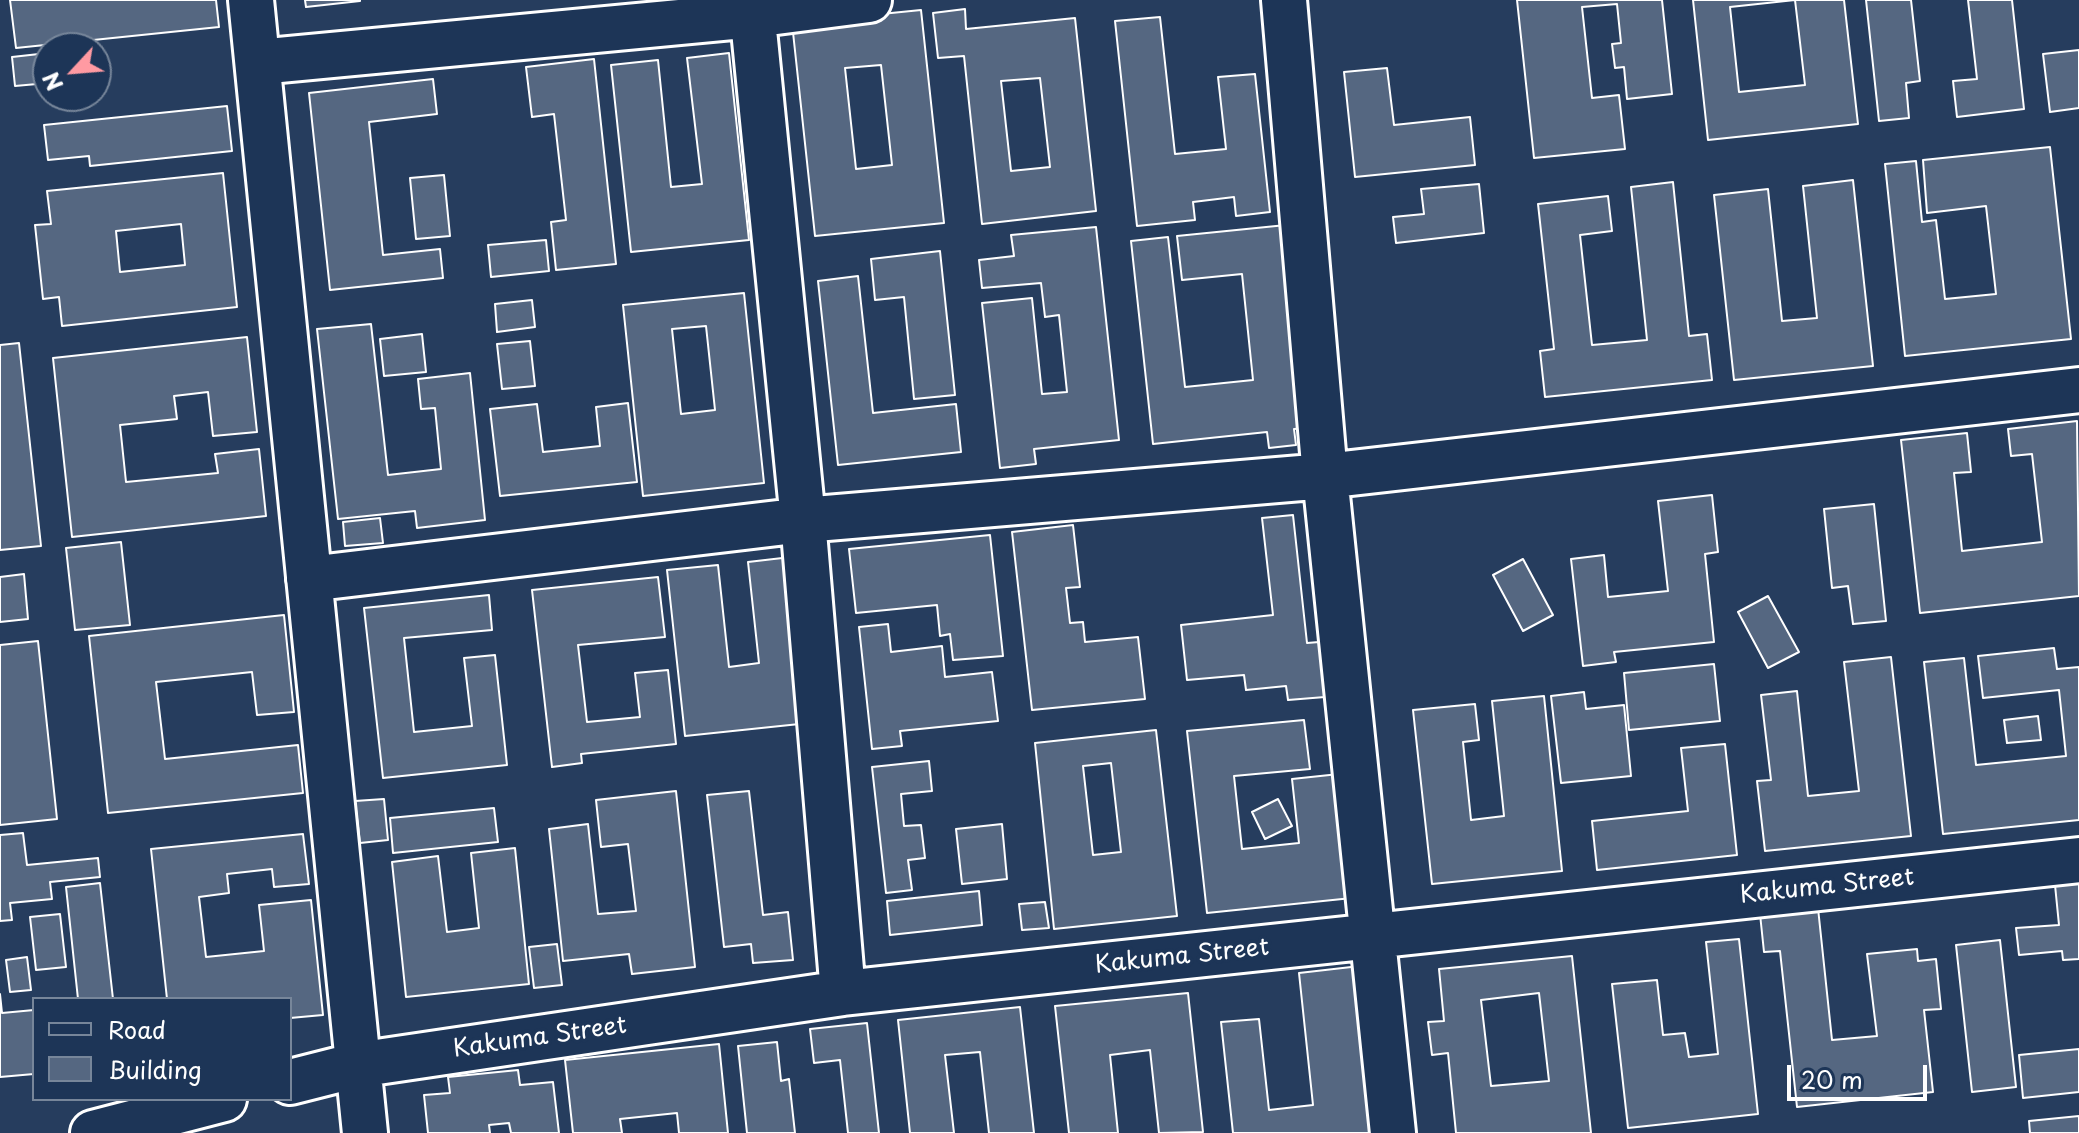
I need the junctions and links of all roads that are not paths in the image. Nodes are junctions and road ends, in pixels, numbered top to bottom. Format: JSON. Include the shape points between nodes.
{"nodes":[{"id":1,"x":251,"y":0,"type":"edge"},
{"id":2,"x":869,"y":0,"type":"edge"},
{"id":3,"x":1284,"y":0,"type":"edge"},
{"id":4,"x":752,"y":7,"type":"edge"},
{"id":5,"x":258,"y":62,"type":"junction"},
{"id":6,"x":2079,"y":390,"type":"edge"},
{"id":7,"x":1325,"y":476,"type":"junction"},
{"id":8,"x":803,"y":520,"type":"junction"},
{"id":9,"x":309,"y":579,"type":"junction"},
{"id":10,"x":2079,"y":860,"type":"edge"},
{"id":11,"x":1372,"y":937,"type":"junction"},
{"id":12,"x":843,"y":993,"type":"junction"},
{"id":13,"x":357,"y":1065,"type":"junction"},
{"id":14,"x":292,"y":1081,"type":"edge"},
{"id":15,"x":216,"y":1101,"type":"edge"},
{"id":16,"x":93,"y":1133,"type":"edge"},
{"id":17,"x":365,"y":1133,"type":"edge"},
{"id":18,"x":1393,"y":1133,"type":"edge"}],
"edges":[{"from":1,"to":5,"type":"street"},
{"from":2,"to":4,"type":"street"},
{"from":3,"to":7,"type":"street"},
{"from":4,"to":5,"type":"street"},
{"from":4,"to":8,"type":"street"},
{"from":5,"to":9,"type":"street"},
{"from":6,"to":7,"type":"street"},
{"from":7,"to":8,"type":"street"},
{"from":7,"to":11,"type":"street"},
{"from":8,"to":9,"type":"street"},
{"from":8,"to":12,"type":"street"},
{"from":9,"to":13,"type":"street"},
{"from":10,"to":11,"type":"street","name":"Kakuma Street"},
{"from":11,"to":12,"type":"street","name":"Kakuma Street"},
{"from":11,"to":18,"type":"street"},
{"from":12,"to":13,"type":"street","name":"Kakuma Street"},
{"from":13,"to":14,"type":"street","name":"Kakuma Street"},
{"from":13,"to":17,"type":"street"},
{"from":15,"to":16,"type":"street"}]}
